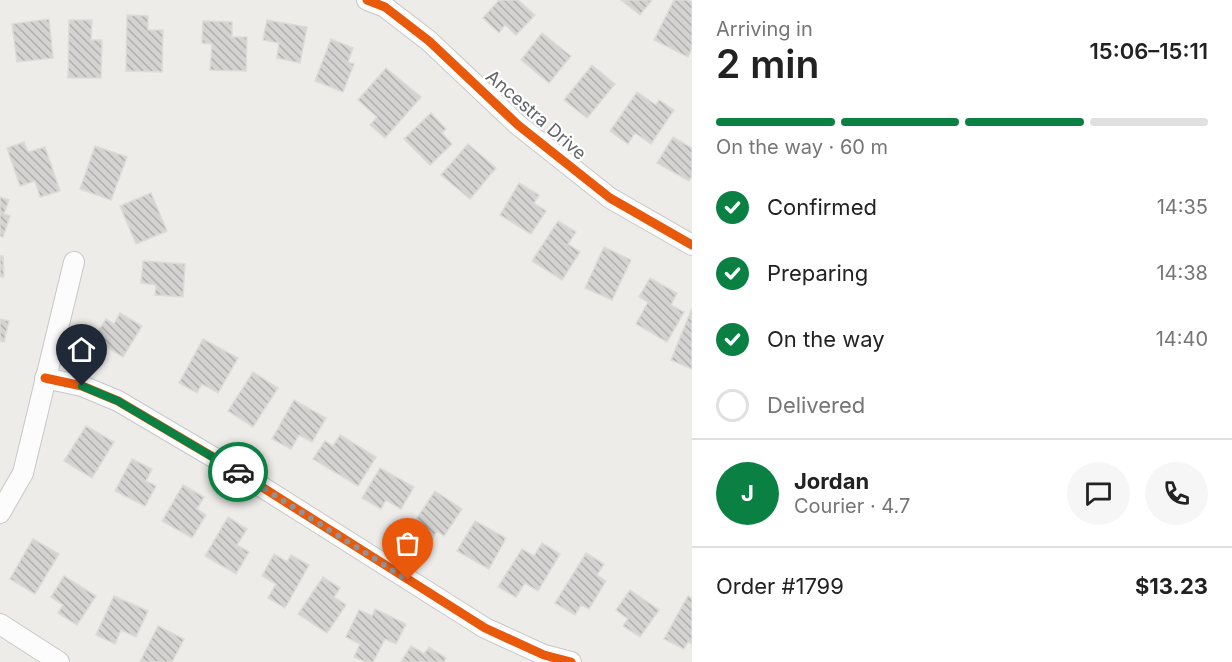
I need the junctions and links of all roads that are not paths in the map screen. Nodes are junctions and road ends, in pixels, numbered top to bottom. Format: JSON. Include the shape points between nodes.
{"nodes":[{"id":1,"x":381,"y":2,"type":"edge"},
{"id":2,"x":692,"y":245,"type":"edge"},
{"id":3,"x":74,"y":262,"type":"dead end"},
{"id":4,"x":45,"y":378,"type":"junction"},
{"id":5,"x":0,"y":513,"type":"edge"},
{"id":6,"x":0,"y":624,"type":"edge"},
{"id":7,"x":58,"y":662,"type":"edge"},
{"id":8,"x":571,"y":662,"type":"edge"}],
"edges":[{"from":1,"to":2,"type":"street","name":"Ancestra Drive","via":[[429,41],[518,125],[601,191]]},
{"from":3,"to":4,"type":"street"},
{"from":4,"to":5,"type":"street","via":[[23,473]]},
{"from":4,"to":8,"type":"street","via":[[82,386],[118,401],[485,628],[544,655]]},
{"from":6,"to":7,"type":"street"}]}
